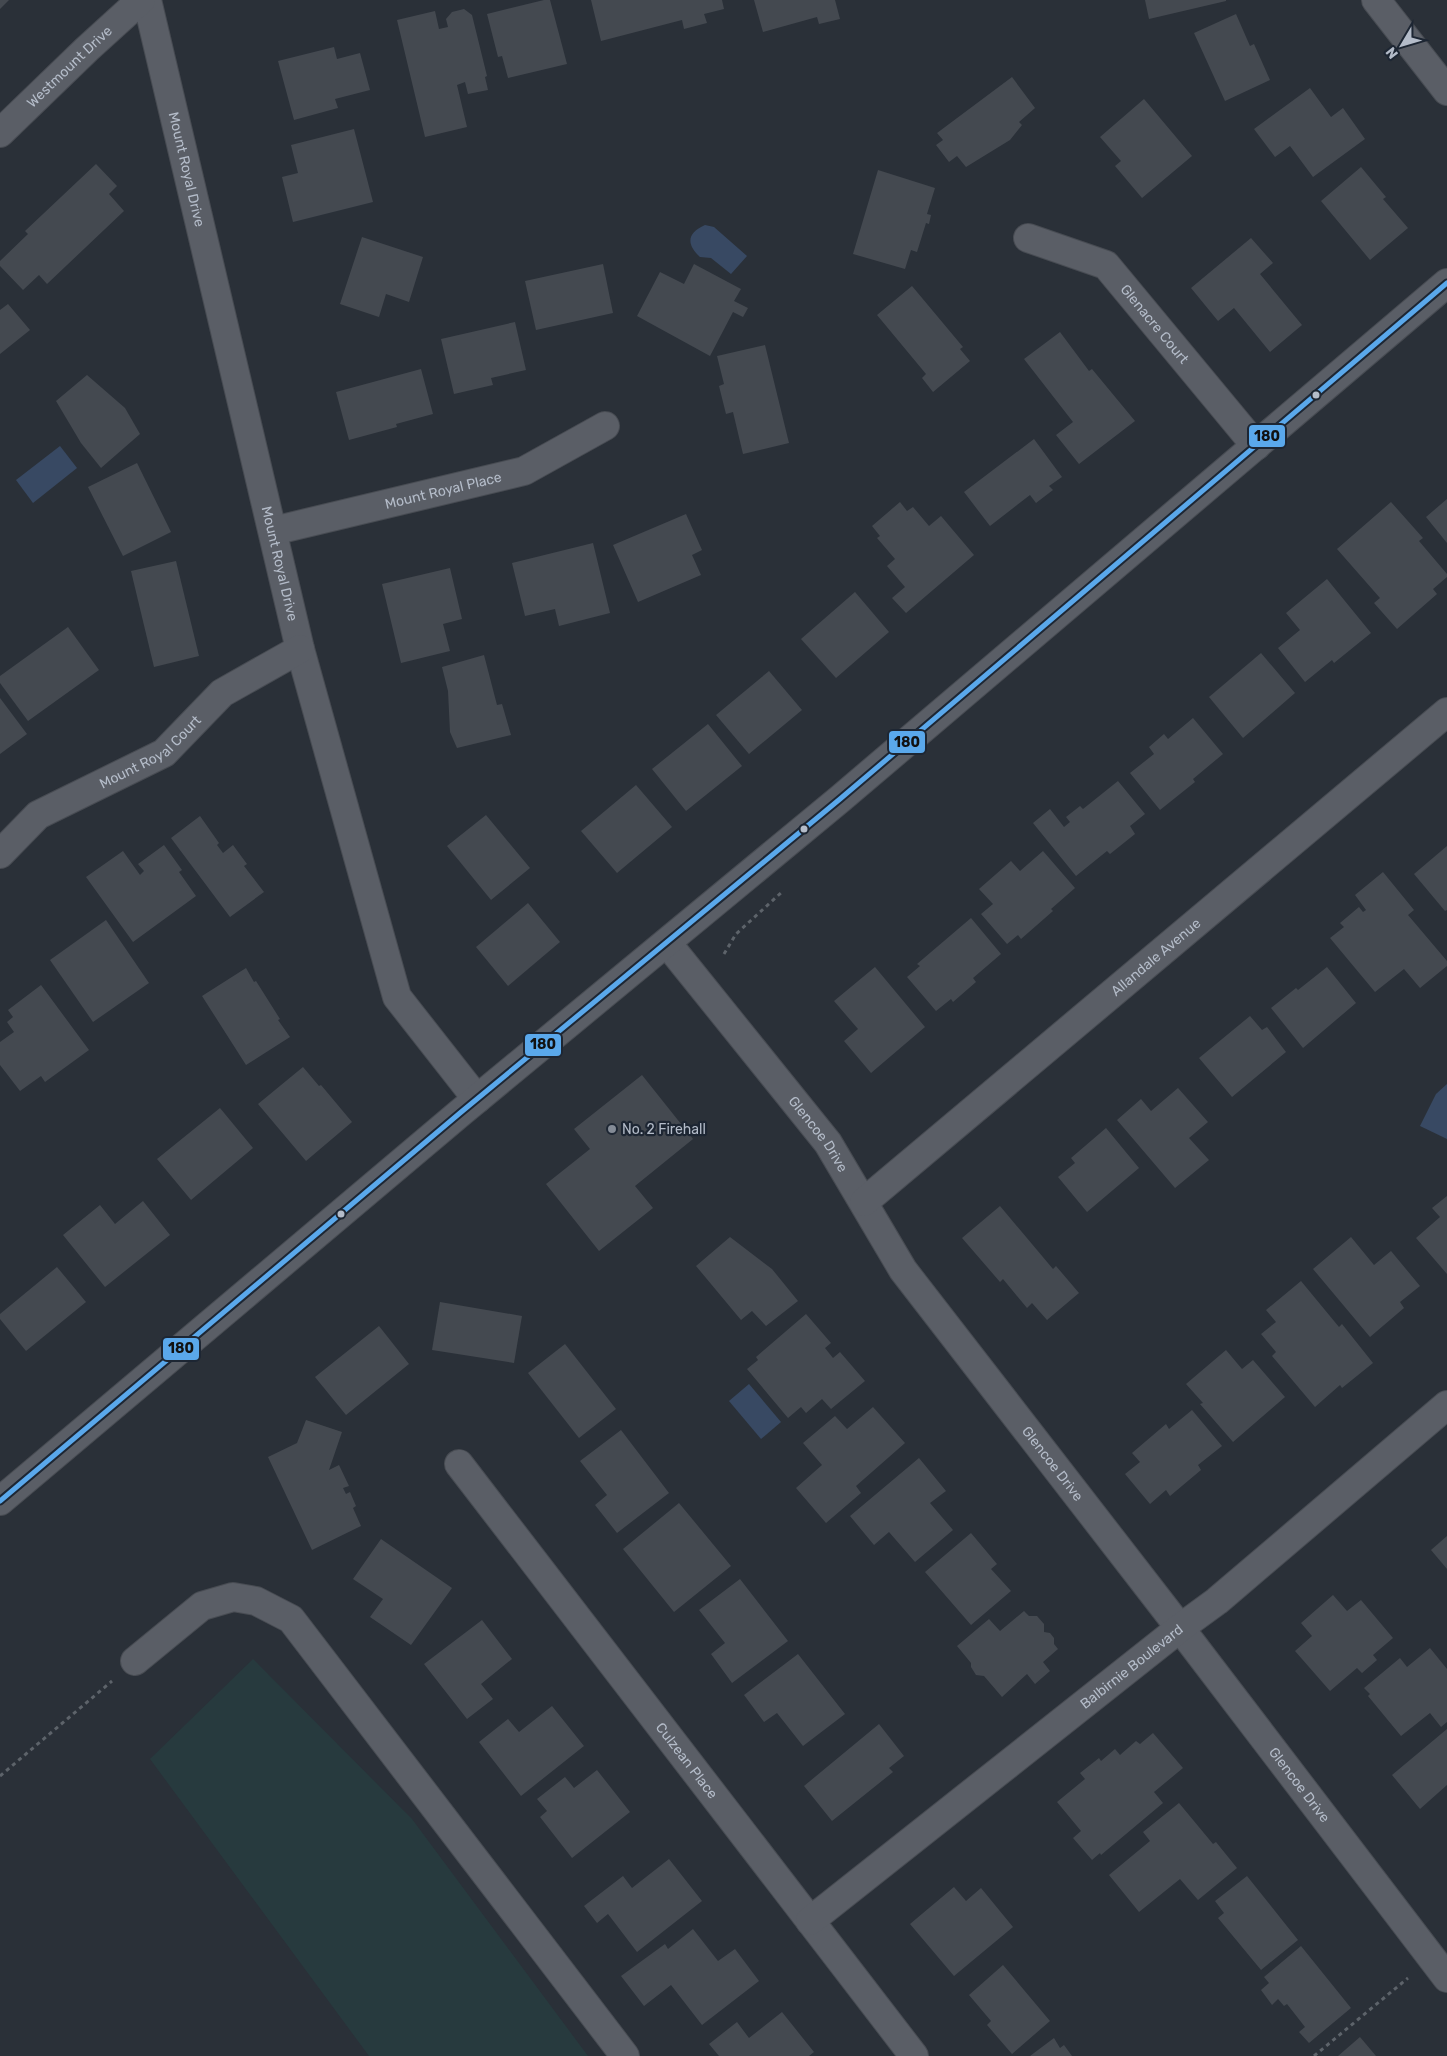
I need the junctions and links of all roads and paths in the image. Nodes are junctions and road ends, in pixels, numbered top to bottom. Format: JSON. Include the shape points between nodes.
{"nodes":[{"id":1,"x":141,"y":0,"type":"edge"},
{"id":2,"x":147,"y":0,"type":"edge"},
{"id":3,"x":1376,"y":0,"type":"edge"},
{"id":4,"x":1447,"y":91,"type":"edge"},
{"id":5,"x":0,"y":133,"type":"edge"},
{"id":6,"x":1028,"y":238,"type":"dead end"},
{"id":7,"x":1447,"y":283,"type":"edge"},
{"id":8,"x":605,"y":426,"type":"dead end"},
{"id":9,"x":1256,"y":446,"type":"junction"},
{"id":10,"x":273,"y":532,"type":"junction"},
{"id":11,"x":300,"y":649,"type":"junction"},
{"id":12,"x":1447,"y":712,"type":"edge"},
{"id":13,"x":0,"y":854,"type":"edge"},
{"id":14,"x":667,"y":943,"type":"junction"},
{"id":15,"x":477,"y":1099,"type":"junction"},
{"id":16,"x":864,"y":1202,"type":"junction"},
{"id":17,"x":1447,"y":1404,"type":"edge"},
{"id":18,"x":459,"y":1464,"type":"dead end"},
{"id":19,"x":0,"y":1501,"type":"edge"},
{"id":20,"x":1180,"y":1628,"type":"junction"},
{"id":21,"x":135,"y":1661,"type":"joint"},
{"id":22,"x":0,"y":1776,"type":"edge"},
{"id":23,"x":810,"y":1920,"type":"junction"},
{"id":24,"x":1439,"y":1969,"type":"edge"},
{"id":25,"x":625,"y":2056,"type":"edge"},
{"id":26,"x":914,"y":2056,"type":"edge"},
{"id":27,"x":1314,"y":2056,"type":"edge"}],
"edges":[{"from":1,"to":5,"type":"street","name":"Westmount Drive"},
{"from":2,"to":10,"type":"street","name":"Mount Royal Drive"},
{"from":3,"to":4,"type":"street"},
{"from":6,"to":9,"type":"street","name":"Glenacre Court","via":[[1106,265]]},
{"from":7,"to":9,"type":"street"},
{"from":8,"to":10,"type":"street","name":"Mount Royal Place","via":[[524,472]]},
{"from":9,"to":14,"type":"street"},
{"from":10,"to":11,"type":"street","name":"Mount Royal Drive"},
{"from":11,"to":13,"type":"street","name":"Mount Royal Court","via":[[222,693],[164,753],[38,816]]},
{"from":11,"to":15,"type":"street","name":"Mount Royal Drive","via":[[397,997]]},
{"from":12,"to":16,"type":"street","name":"Allandale Avenue"},
{"from":14,"to":15,"type":"street"},
{"from":14,"to":16,"type":"street","name":"Glencoe Drive","via":[[828,1143]]},
{"from":15,"to":19,"type":"street"},
{"from":16,"to":20,"type":"street","name":"Glencoe Drive","via":[[903,1270]]},
{"from":17,"to":20,"type":"street","name":"Balbirnie Boulevard","via":[[1217,1601]]},
{"from":18,"to":23,"type":"street","name":"Culzean Place"},
{"from":20,"to":23,"type":"street","name":"Balbirnie Boulevard"},
{"from":20,"to":24,"type":"street","name":"Glencoe Drive"},
{"from":21,"to":22,"type":"path"},
{"from":21,"to":25,"type":"street","via":[[202,1606],[233,1598],[256,1601],[291,1618]]},
{"from":23,"to":26,"type":"street","name":"Culzean Place"},
{"from":24,"to":27,"type":"path"}]}
